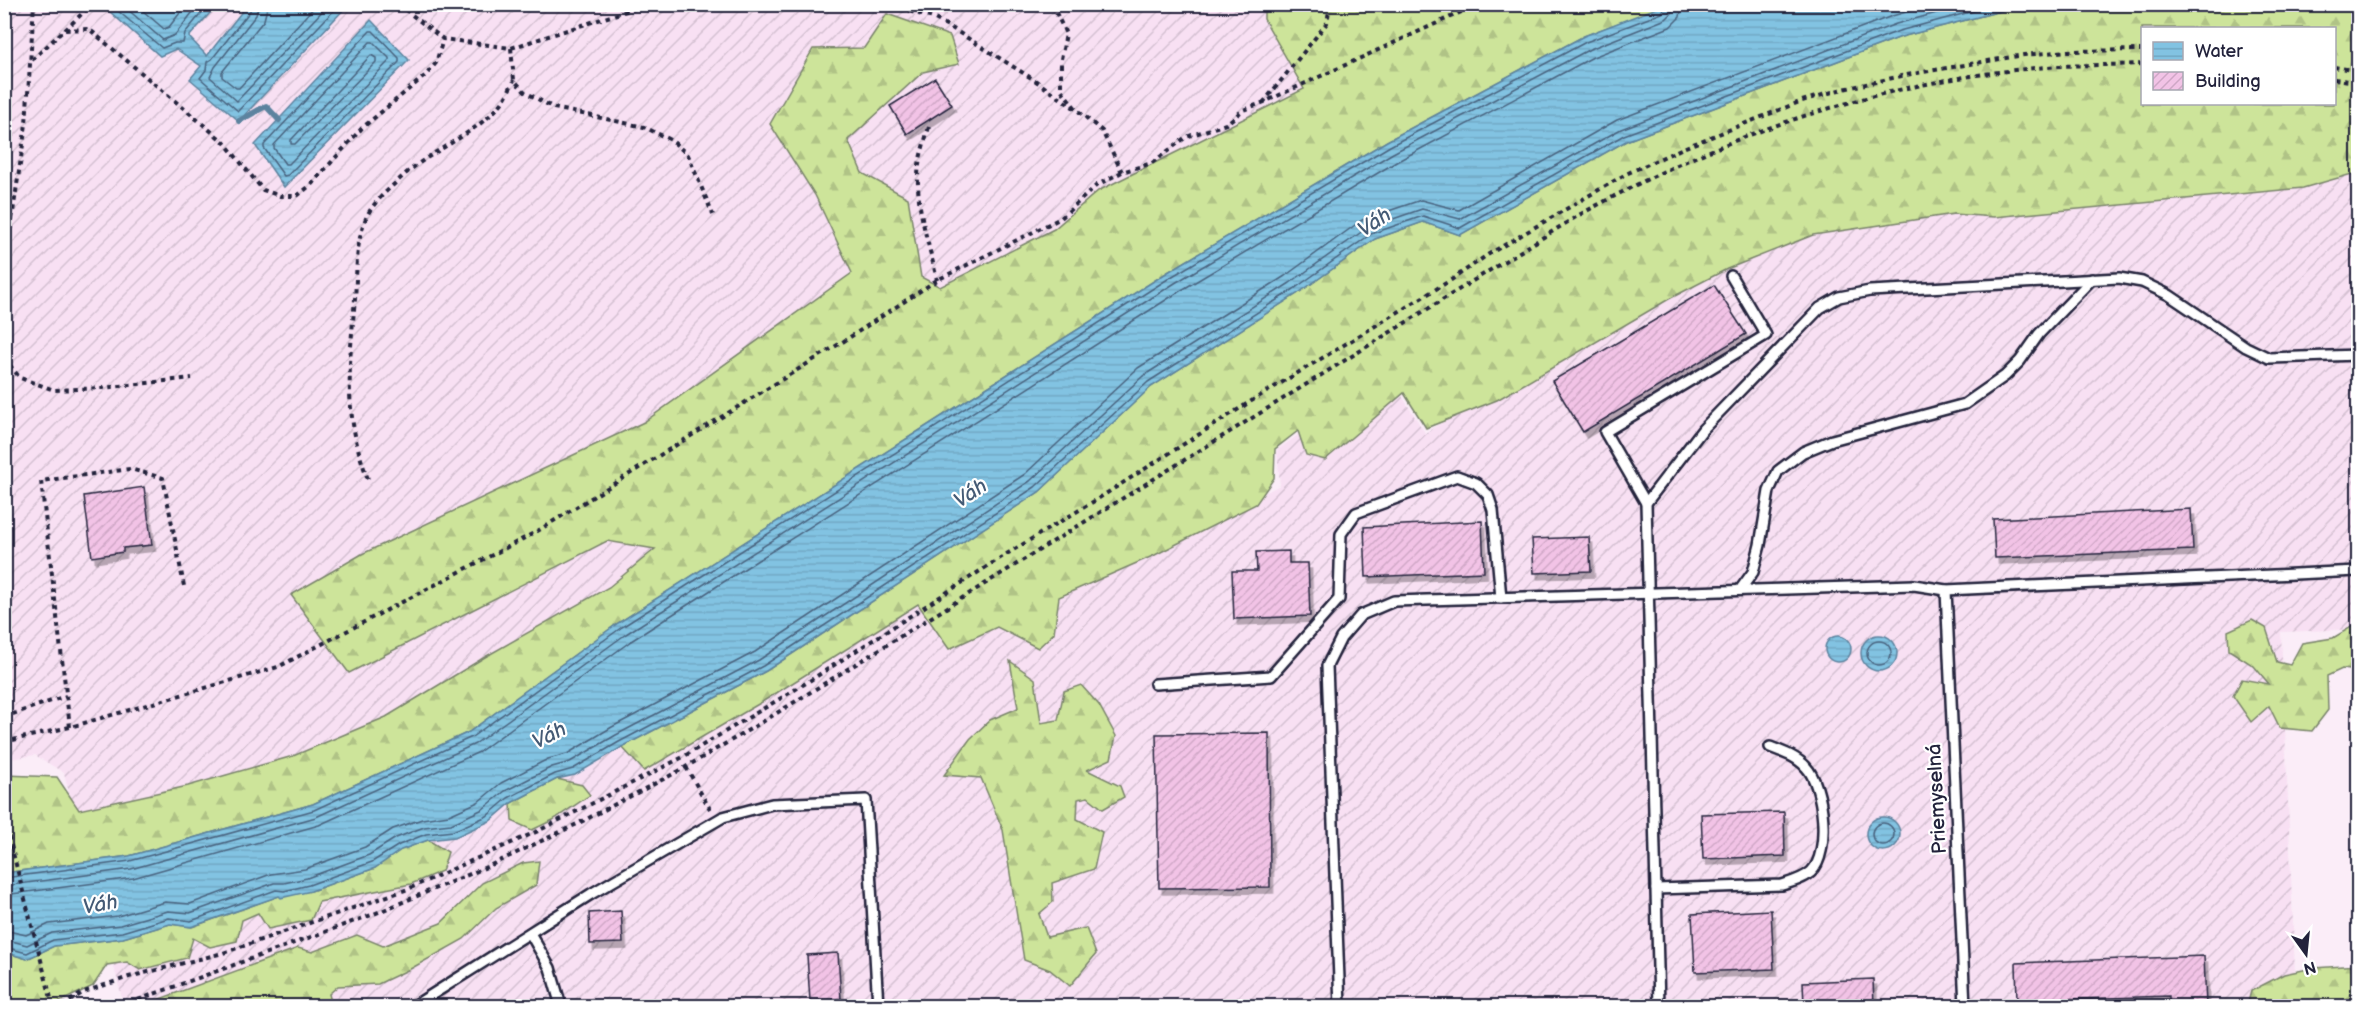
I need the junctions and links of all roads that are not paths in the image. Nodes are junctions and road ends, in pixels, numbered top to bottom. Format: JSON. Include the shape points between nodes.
{"nodes":[{"id":1,"x":1731,"y":276,"type":"dead end"},
{"id":2,"x":2092,"y":279,"type":"junction"},
{"id":3,"x":2358,"y":355,"type":"edge"},
{"id":4,"x":1646,"y":503,"type":"junction"},
{"id":5,"x":2358,"y":571,"type":"edge"},
{"id":6,"x":1740,"y":590,"type":"junction"},
{"id":7,"x":1946,"y":590,"type":"junction"},
{"id":8,"x":1648,"y":592,"type":"junction"},
{"id":9,"x":1501,"y":597,"type":"junction"},
{"id":10,"x":1155,"y":684,"type":"dead end"},
{"id":11,"x":1770,"y":747,"type":"dead end"},
{"id":12,"x":1656,"y":889,"type":"junction"},
{"id":13,"x":530,"y":933,"type":"junction"},
{"id":14,"x":414,"y":1006,"type":"edge"},
{"id":15,"x":561,"y":1006,"type":"edge"},
{"id":16,"x":878,"y":1006,"type":"edge"},
{"id":17,"x":1340,"y":1006,"type":"edge"},
{"id":18,"x":1659,"y":1006,"type":"edge"},
{"id":19,"x":1965,"y":1006,"type":"edge"}],
"edges":[{"from":1,"to":4,"type":"lane","via":[[1766,335],[1605,432]]},
{"from":2,"to":3,"type":"lane","via":[[2142,282],[2269,358]]},
{"from":2,"to":4,"type":"lane","via":[[1870,291],[1839,297],[1820,308],[1703,429]]},
{"from":2,"to":6,"type":"lane","via":[[2039,334],[2020,361],[1981,394],[1955,407],[1832,440],[1803,452],[1778,471],[1769,491],[1753,572]]},
{"from":4,"to":8,"type":"lane"},
{"from":5,"to":7,"type":"lane"},
{"from":6,"to":7,"type":"lane","via":[[1914,585]]},
{"from":6,"to":8,"type":"lane"},
{"from":7,"to":19,"type":"lane","name":"Priemyselná"},
{"from":8,"to":9,"type":"lane"},
{"from":8,"to":12,"type":"lane"},
{"from":9,"to":10,"type":"lane","via":[[1493,510],[1488,495],[1476,483],[1457,476],[1356,513],[1341,534],[1339,599],[1271,676]]},
{"from":9,"to":17,"type":"lane","via":[[1394,601],[1361,615],[1341,638],[1327,666]]},
{"from":11,"to":12,"type":"lane","via":[[1807,767],[1816,783],[1823,836],[1820,857],[1812,871],[1782,885]]},
{"from":12,"to":18,"type":"lane"},
{"from":13,"to":14,"type":"lane"},
{"from":13,"to":15,"type":"lane","via":[[550,969]]},
{"from":13,"to":16,"type":"lane","via":[[738,811],[772,804],[866,800]]}]}
